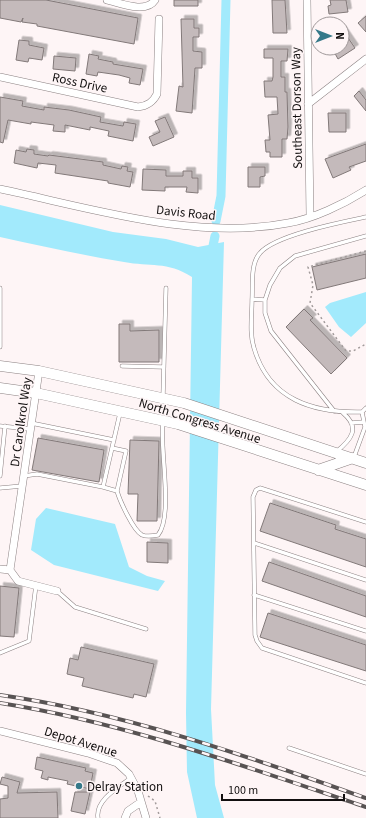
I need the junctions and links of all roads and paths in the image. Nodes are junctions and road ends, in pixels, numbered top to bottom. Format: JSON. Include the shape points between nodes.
{"nodes":[{"id":1,"x":106,"y":0,"type":"edge"},
{"id":2,"x":307,"y":0,"type":"edge"},
{"id":3,"x":153,"y":3,"type":"edge"},
{"id":4,"x":159,"y":19,"type":"dead end"},
{"id":5,"x":366,"y":59,"type":"edge"},
{"id":6,"x":0,"y":77,"type":"edge"},
{"id":7,"x":308,"y":104,"type":"junction"},
{"id":8,"x":0,"y":189,"type":"edge"},
{"id":9,"x":366,"y":190,"type":"edge"},
{"id":10,"x":310,"y":216,"type":"junction"},
{"id":11,"x":366,"y":217,"type":"edge"},
{"id":12,"x":366,"y":236,"type":"edge"},
{"id":13,"x":366,"y":250,"type":"edge"},
{"id":14,"x":0,"y":288,"type":"edge"},
{"id":15,"x":166,"y":288,"type":"dead end"},
{"id":16,"x":252,"y":300,"type":"junction"},
{"id":17,"x":265,"y":300,"type":"junction"},
{"id":18,"x":366,"y":344,"type":"edge"},
{"id":19,"x":0,"y":347,"type":"edge"},
{"id":20,"x":0,"y":366,"type":"edge"},
{"id":21,"x":122,"y":366,"type":"dead end"},
{"id":22,"x":163,"y":367,"type":"junction"},
{"id":23,"x":39,"y":371,"type":"junction"},
{"id":24,"x":0,"y":388,"type":"edge"},
{"id":25,"x":36,"y":393,"type":"junction"},
{"id":26,"x":163,"y":398,"type":"junction"},
{"id":27,"x":366,"y":408,"type":"edge"},
{"id":28,"x":121,"y":410,"type":"junction"},
{"id":29,"x":334,"y":411,"type":"junction"},
{"id":30,"x":362,"y":412,"type":"junction"},
{"id":31,"x":343,"y":413,"type":"junction"},
{"id":32,"x":163,"y":420,"type":"junction"},
{"id":33,"x":364,"y":422,"type":"junction"},
{"id":34,"x":351,"y":423,"type":"junction"},
{"id":35,"x":0,"y":426,"type":"edge"},
{"id":36,"x":5,"y":426,"type":"junction"},
{"id":37,"x":31,"y":426,"type":"junction"},
{"id":38,"x":114,"y":440,"type":"junction"},
{"id":39,"x":112,"y":448,"type":"junction"},
{"id":40,"x":335,"y":453,"type":"junction"},
{"id":41,"x":353,"y":458,"type":"junction"},
{"id":42,"x":366,"y":463,"type":"edge"},
{"id":43,"x":318,"y":470,"type":"junction"},
{"id":44,"x":0,"y":476,"type":"edge"},
{"id":45,"x":24,"y":476,"type":"junction"},
{"id":46,"x":22,"y":486,"type":"junction"},
{"id":47,"x":366,"y":486,"type":"edge"},
{"id":48,"x":103,"y":487,"type":"junction"},
{"id":49,"x":0,"y":488,"type":"edge"},
{"id":50,"x":117,"y":490,"type":"junction"},
{"id":51,"x":366,"y":522,"type":"edge"},
{"id":52,"x":254,"y":543,"type":"junction"},
{"id":53,"x":0,"y":569,"type":"edge"},
{"id":54,"x":10,"y":570,"type":"junction"},
{"id":55,"x":366,"y":580,"type":"edge"},
{"id":56,"x":36,"y":585,"type":"junction"},
{"id":57,"x":57,"y":591,"type":"joint"},
{"id":58,"x":254,"y":595,"type":"junction"},
{"id":59,"x":146,"y":628,"type":"dead end"},
{"id":60,"x":366,"y":631,"type":"edge"},
{"id":61,"x":0,"y":653,"type":"edge"},
{"id":62,"x":366,"y":683,"type":"edge"},
{"id":63,"x":0,"y":731,"type":"edge"},
{"id":64,"x":289,"y":748,"type":"dead end"},
{"id":65,"x":366,"y":774,"type":"edge"},
{"id":66,"x":131,"y":778,"type":"junction"},
{"id":67,"x":147,"y":796,"type":"dead end"},
{"id":68,"x":141,"y":802,"type":"junction"},
{"id":69,"x":98,"y":818,"type":"edge"},
{"id":70,"x":125,"y":818,"type":"edge"},
{"id":71,"x":146,"y":818,"type":"edge"},
{"id":72,"x":160,"y":818,"type":"edge"}],
"edges":[{"from":1,"to":3,"type":"street","via":[[141,7]]},
{"from":2,"to":7,"type":"street","name":"Southeast Dorson Way"},
{"from":4,"to":6,"type":"street","name":"Ross Drive","via":[[158,88],[150,104],[138,107]]},
{"from":5,"to":7,"type":"street"},
{"from":7,"to":10,"type":"street","name":"Southeast Dorson Way"},
{"from":8,"to":10,"type":"street","name":"Davis Road","via":[[171,224],[242,228],[290,223]]},
{"from":9,"to":10,"type":"street","name":"Davis Road","via":[[344,204]]},
{"from":11,"to":16,"type":"lane","via":[[276,241],[265,249],[260,253],[253,269]]},
{"from":12,"to":17,"type":"lane","via":[[295,256],[280,268]]},
{"from":13,"to":18,"type":"path","via":[[308,267],[313,286],[310,304],[346,351],[353,351]]},
{"from":14,"to":19,"type":"lane"},
{"from":15,"to":22,"type":"lane"},
{"from":16,"to":17,"type":"lane"},
{"from":16,"to":29,"type":"lane","via":[[253,348],[268,379],[290,398],[314,408]]},
{"from":17,"to":29,"type":"lane","via":[[265,313],[271,331]]},
{"from":20,"to":23,"type":"main road","name":"North Congress Avenue"},
{"from":21,"to":22,"type":"lane"},
{"from":22,"to":26,"type":"lane"},
{"from":23,"to":25,"type":"street","name":"Dr Carolkrol Way"},
{"from":23,"to":26,"type":"main road","name":"North Congress Avenue"},
{"from":24,"to":25,"type":"main road","name":"North Congress Avenue"},
{"from":25,"to":28,"type":"main road","name":"North Congress Avenue"},
{"from":25,"to":37,"type":"street","name":"Dr Carolkrol Way"},
{"from":26,"to":40,"type":"main road","name":"North Congress Avenue"},
{"from":27,"to":30,"type":"lane"},
{"from":28,"to":32,"type":"main road","name":"North Congress Avenue"},
{"from":28,"to":38,"type":"lane"},
{"from":29,"to":31,"type":"lane"},
{"from":30,"to":31,"type":"lane"},
{"from":30,"to":33,"type":"lane"},
{"from":31,"to":34,"type":"lane"},
{"from":32,"to":43,"type":"main road","name":"North Congress Avenue"},
{"from":32,"to":50,"type":"lane","via":[[161,433],[165,462],[164,524],[158,535],[146,536],[138,531]]},
{"from":33,"to":34,"type":"lane"},
{"from":33,"to":41,"type":"lane","via":[[365,427]]},
{"from":34,"to":40,"type":"lane","via":[[351,436],[348,442]]},
{"from":35,"to":36,"type":"lane"},
{"from":36,"to":37,"type":"lane"},
{"from":36,"to":44,"type":"lane"},
{"from":37,"to":38,"type":"lane"},
{"from":37,"to":45,"type":"street","name":"Dr Carolkrol Way"},
{"from":38,"to":39,"type":"lane"},
{"from":39,"to":48,"type":"lane"},
{"from":39,"to":50,"type":"lane","via":[[126,452]]},
{"from":40,"to":41,"type":"main road","name":"North Congress Avenue"},
{"from":41,"to":42,"type":"main road","name":"North Congress Avenue"},
{"from":41,"to":43,"type":"main road"},
{"from":43,"to":47,"type":"main road","name":"North Congress Avenue"},
{"from":45,"to":46,"type":"street","name":"Dr Carolkrol Way"},
{"from":45,"to":48,"type":"lane","via":[[37,474]]},
{"from":46,"to":49,"type":"lane"},
{"from":46,"to":54,"type":"street","name":"Dr Carolkrol Way"},
{"from":48,"to":50,"type":"lane"},
{"from":51,"to":52,"type":"lane","via":[[260,488],[253,497]]},
{"from":52,"to":55,"type":"lane"},
{"from":52,"to":58,"type":"lane"},
{"from":53,"to":54,"type":"street"},
{"from":54,"to":56,"type":"street","via":[[18,581]]},
{"from":56,"to":57,"type":"street"},
{"from":56,"to":61,"type":"lane","via":[[29,641]]},
{"from":57,"to":59,"type":"lane","via":[[75,607]]},
{"from":58,"to":60,"type":"lane"},
{"from":58,"to":62,"type":"lane","via":[[255,634],[262,648]]},
{"from":63,"to":66,"type":"street","name":"Depot Avenue","via":[[117,763]]},
{"from":64,"to":65,"type":"lane"},
{"from":66,"to":68,"type":"street","name":"Depot Avenue"},
{"from":66,"to":69,"type":"lane","via":[[107,796],[97,813]]},
{"from":67,"to":72,"type":"path","via":[[155,802]]},
{"from":68,"to":70,"type":"street","via":[[128,811]]},
{"from":68,"to":71,"type":"street","name":"Depot Avenue"}]}
